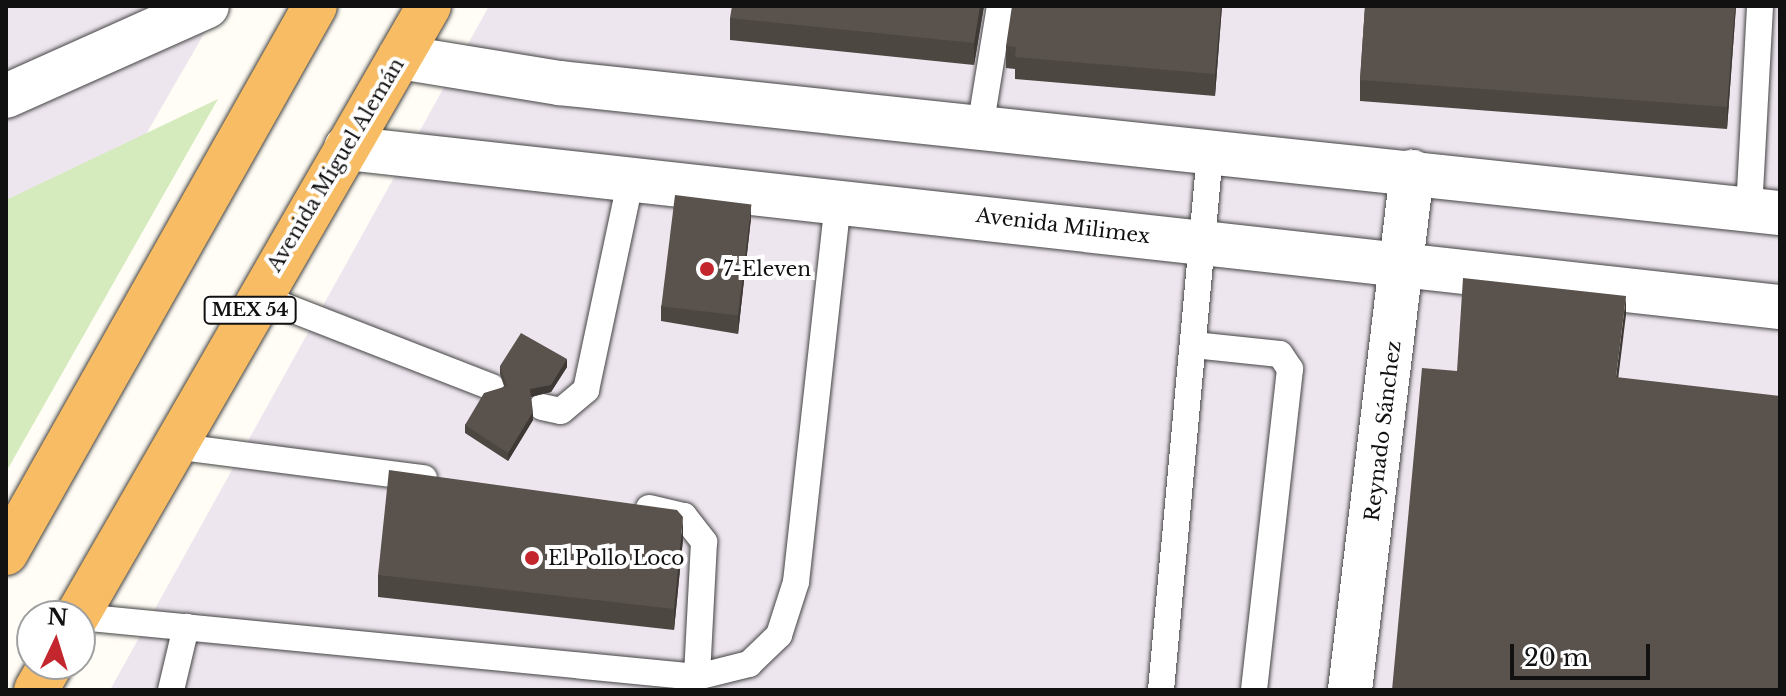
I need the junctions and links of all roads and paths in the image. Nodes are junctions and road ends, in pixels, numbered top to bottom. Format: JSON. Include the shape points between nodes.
{"nodes":[{"id":1,"x":207,"y":6,"type":"edge"},
{"id":2,"x":315,"y":6,"type":"edge"},
{"id":3,"x":429,"y":6,"type":"edge"},
{"id":4,"x":1000,"y":6,"type":"edge"},
{"id":5,"x":1760,"y":6,"type":"edge"},
{"id":6,"x":400,"y":57,"type":"junction"},
{"id":7,"x":6,"y":96,"type":"edge"},
{"id":8,"x":980,"y":128,"type":"junction"},
{"id":9,"x":346,"y":148,"type":"junction"},
{"id":10,"x":1210,"y":154,"type":"junction"},
{"id":11,"x":1412,"y":172,"type":"junction"},
{"id":12,"x":631,"y":178,"type":"junction"},
{"id":13,"x":838,"y":201,"type":"junction"},
{"id":14,"x":1764,"y":212,"type":"edge"},
{"id":15,"x":1204,"y":242,"type":"junction"},
{"id":16,"x":1404,"y":267,"type":"junction"},
{"id":17,"x":258,"y":296,"type":"junction"},
{"id":18,"x":1780,"y":307,"type":"edge"},
{"id":19,"x":1194,"y":345,"type":"junction"},
{"id":20,"x":492,"y":387,"type":"edge"},
{"id":21,"x":542,"y":407,"type":"dead end"},
{"id":22,"x":173,"y":446,"type":"junction"},
{"id":23,"x":449,"y":481,"type":"edge"},
{"id":24,"x":616,"y":504,"type":"edge"},
{"id":25,"x":6,"y":553,"type":"edge"},
{"id":26,"x":87,"y":600,"type":"edge"},
{"id":27,"x":96,"y":618,"type":"edge"},
{"id":28,"x":186,"y":627,"type":"junction"},
{"id":29,"x":697,"y":677,"type":"junction"},
{"id":30,"x":171,"y":690,"type":"edge"},
{"id":31,"x":1161,"y":690,"type":"edge"},
{"id":32,"x":1254,"y":690,"type":"edge"},
{"id":33,"x":1350,"y":690,"type":"edge"}],
"edges":[{"from":1,"to":7,"type":"street"},
{"from":2,"to":25,"type":"highway"},
{"from":3,"to":6,"type":"highway","name":"Avenida Miguel Alemán","number":"MEX 54"},
{"from":4,"to":8,"type":"lane"},
{"from":5,"to":14,"type":"lane"},
{"from":6,"to":8,"type":"street","via":[[559,83]]},
{"from":6,"to":9,"type":"highway","name":"Avenida Miguel Alemán","number":"MEX 54"},
{"from":8,"to":10,"type":"street"},
{"from":9,"to":12,"type":"street","name":"Avenida Milimex"},
{"from":9,"to":17,"type":"highway","name":"Avenida Miguel Alemán","number":"MEX 54"},
{"from":10,"to":11,"type":"street"},
{"from":10,"to":15,"type":"lane"},
{"from":11,"to":14,"type":"street"},
{"from":11,"to":16,"type":"street","name":"Reynado Sánchez"},
{"from":12,"to":13,"type":"street","name":"Avenida Milimex"},
{"from":12,"to":21,"type":"lane","via":[[586,390],[561,411]]},
{"from":13,"to":15,"type":"street","name":"Avenida Milimex"},
{"from":13,"to":29,"type":"lane","via":[[796,582],[779,635],[749,664]]},
{"from":15,"to":16,"type":"street","name":"Avenida Milimex"},
{"from":15,"to":19,"type":"lane"},
{"from":16,"to":18,"type":"street","name":"Avenida Milimex"},
{"from":16,"to":33,"type":"street","name":"Reynado Sánchez"},
{"from":17,"to":20,"type":"lane"},
{"from":17,"to":22,"type":"highway","name":"Avenida Miguel Alemán","number":"MEX 54"},
{"from":19,"to":31,"type":"lane"},
{"from":19,"to":32,"type":"lane","via":[[1280,354],[1290,369]]},
{"from":22,"to":23,"type":"lane"},
{"from":22,"to":26,"type":"highway","name":"Avenida Miguel Alemán","number":"MEX 54"},
{"from":24,"to":29,"type":"lane","via":[[684,516],[696,526],[705,560]]},
{"from":27,"to":28,"type":"lane"},
{"from":28,"to":29,"type":"lane"},
{"from":28,"to":30,"type":"lane"}]}
